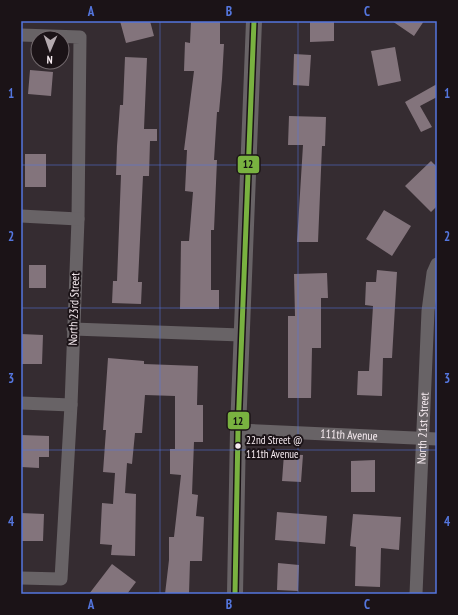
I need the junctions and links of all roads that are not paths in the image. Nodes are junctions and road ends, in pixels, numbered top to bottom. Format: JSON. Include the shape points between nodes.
{"nodes":[{"id":1,"x":254,"y":21,"type":"edge"},
{"id":2,"x":21,"y":35,"type":"edge"},
{"id":3,"x":21,"y":216,"type":"edge"},
{"id":4,"x":78,"y":218,"type":"junction"},
{"id":5,"x":437,"y":264,"type":"edge"},
{"id":6,"x":73,"y":329,"type":"junction"},
{"id":7,"x":241,"y":335,"type":"junction"},
{"id":8,"x":21,"y":403,"type":"edge"},
{"id":9,"x":71,"y":405,"type":"junction"},
{"id":10,"x":238,"y":430,"type":"junction"},
{"id":11,"x":423,"y":439,"type":"junction"},
{"id":12,"x":437,"y":439,"type":"edge"},
{"id":13,"x":21,"y":578,"type":"edge"},
{"id":14,"x":234,"y":594,"type":"edge"},
{"id":15,"x":416,"y":594,"type":"edge"}],
"edges":[{"from":1,"to":7,"type":"street"},
{"from":2,"to":4,"type":"street","name":"North 23rd Street","via":[[80,37]]},
{"from":3,"to":4,"type":"street"},
{"from":4,"to":6,"type":"street","name":"North 23rd Street"},
{"from":5,"to":11,"type":"street","name":"North 21st Street","via":[[433,273],[428,311]]},
{"from":6,"to":7,"type":"street"},
{"from":6,"to":9,"type":"street","name":"North 23rd Street"},
{"from":7,"to":10,"type":"street"},
{"from":8,"to":9,"type":"street"},
{"from":9,"to":13,"type":"street","name":"North 23rd Street","via":[[60,579]]},
{"from":10,"to":11,"type":"street","name":"111th Avenue"},
{"from":10,"to":14,"type":"street"},
{"from":11,"to":12,"type":"street","name":"111th Avenue"},
{"from":11,"to":15,"type":"street","name":"North 21st Street"}]}
